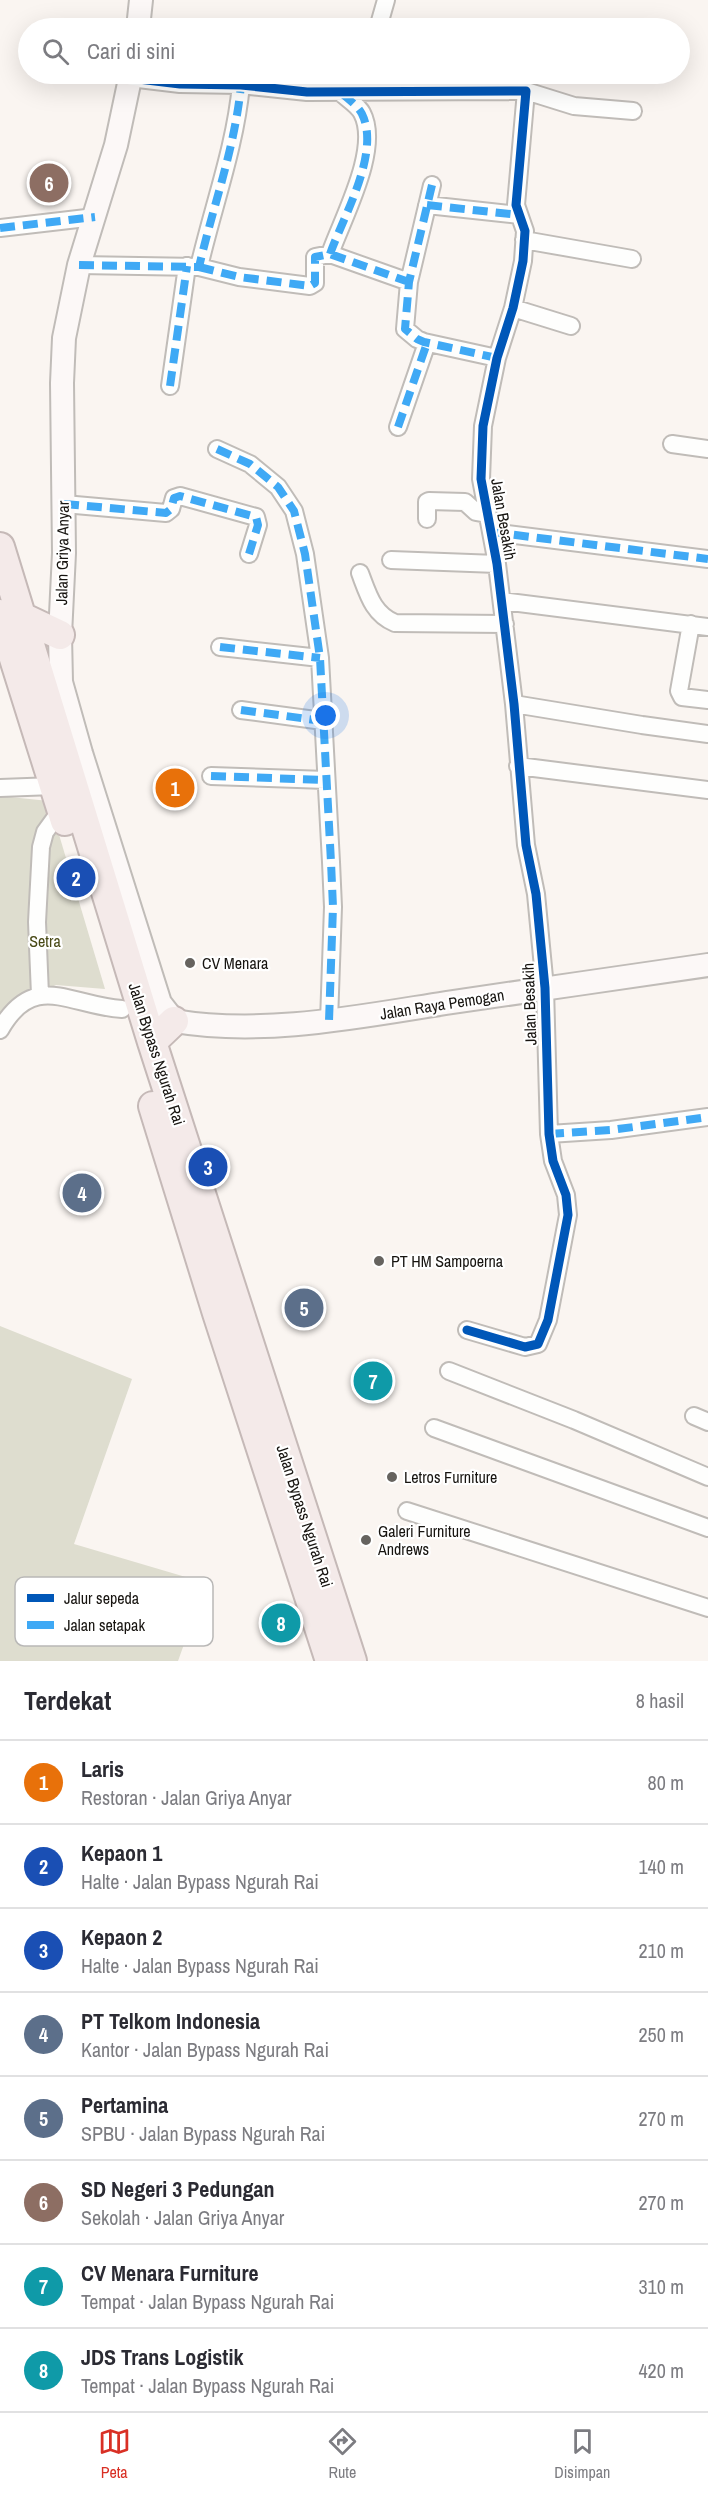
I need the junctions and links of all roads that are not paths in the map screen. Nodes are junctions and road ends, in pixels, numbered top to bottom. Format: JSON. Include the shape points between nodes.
{"nodes":[{"id":1,"x":141,"y":0,"type":"edge"},
{"id":2,"x":386,"y":0,"type":"edge"},
{"id":3,"x":139,"y":18,"type":"edge"},
{"id":4,"x":381,"y":18,"type":"edge"},
{"id":5,"x":128,"y":84,"type":"edge"},
{"id":6,"x":180,"y":84,"type":"edge"},
{"id":7,"x":371,"y":84,"type":"edge"},
{"id":8,"x":241,"y":85,"type":"junction"},
{"id":9,"x":339,"y":91,"type":"junction"},
{"id":10,"x":370,"y":91,"type":"junction"},
{"id":11,"x":525,"y":99,"type":"junction"},
{"id":12,"x":633,"y":111,"type":"dead end"},
{"id":13,"x":432,"y":185,"type":"dead end"},
{"id":14,"x":427,"y":205,"type":"junction"},
{"id":15,"x":519,"y":215,"type":"junction"},
{"id":16,"x":95,"y":217,"type":"junction"},
{"id":17,"x":0,"y":228,"type":"edge"},
{"id":18,"x":524,"y":240,"type":"junction"},
{"id":19,"x":324,"y":255,"type":"junction"},
{"id":20,"x":632,"y":259,"type":"dead end"},
{"id":21,"x":79,"y":266,"type":"junction"},
{"id":22,"x":193,"y":267,"type":"junction"},
{"id":23,"x":410,"y":282,"type":"junction"},
{"id":24,"x":513,"y":308,"type":"junction"},
{"id":25,"x":571,"y":326,"type":"dead end"},
{"id":26,"x":427,"y":342,"type":"junction"},
{"id":27,"x":496,"y":358,"type":"junction"},
{"id":28,"x":171,"y":386,"type":"dead end"},
{"id":29,"x":398,"y":427,"type":"dead end"},
{"id":30,"x":672,"y":444,"type":"dead end"},
{"id":31,"x":217,"y":449,"type":"dead end"},
{"id":32,"x":708,"y":449,"type":"edge"},
{"id":33,"x":63,"y":504,"type":"junction"},
{"id":34,"x":487,"y":514,"type":"junction"},
{"id":35,"x":427,"y":519,"type":"dead end"},
{"id":36,"x":491,"y":532,"type":"junction"},
{"id":37,"x":0,"y":547,"type":"edge"},
{"id":38,"x":249,"y":554,"type":"dead end"},
{"id":39,"x":708,"y":559,"type":"edge"},
{"id":40,"x":391,"y":560,"type":"dead end"},
{"id":41,"x":497,"y":564,"type":"junction"},
{"id":42,"x":360,"y":573,"type":"dead end"},
{"id":43,"x":502,"y":601,"type":"junction"},
{"id":44,"x":9,"y":619,"type":"edge"},
{"id":45,"x":505,"y":624,"type":"junction"},
{"id":46,"x":691,"y":624,"type":"junction"},
{"id":47,"x":708,"y":627,"type":"edge"},
{"id":48,"x":60,"y":635,"type":"junction"},
{"id":49,"x":220,"y":647,"type":"dead end"},
{"id":50,"x":320,"y":658,"type":"junction"},
{"id":51,"x":708,"y":700,"type":"edge"},
{"id":52,"x":514,"y":704,"type":"junction"},
{"id":53,"x":241,"y":711,"type":"dead end"},
{"id":54,"x":323,"y":721,"type":"junction"},
{"id":55,"x":708,"y":734,"type":"edge"},
{"id":56,"x":518,"y":766,"type":"junction"},
{"id":57,"x":211,"y":776,"type":"dead end"},
{"id":58,"x":326,"y":780,"type":"junction"},
{"id":59,"x":0,"y":788,"type":"edge"},
{"id":60,"x":708,"y":790,"type":"edge"},
{"id":61,"x":58,"y":798,"type":"junction"},
{"id":62,"x":708,"y":966,"type":"edge"},
{"id":63,"x":545,"y":988,"type":"junction"},
{"id":64,"x":40,"y":995,"type":"junction"},
{"id":65,"x":122,"y":1009,"type":"junction"},
{"id":66,"x":174,"y":1021,"type":"junction"},
{"id":67,"x":329,"y":1021,"type":"junction"},
{"id":68,"x":0,"y":1030,"type":"edge"},
{"id":69,"x":152,"y":1042,"type":"junction"},
{"id":70,"x":708,"y":1117,"type":"edge"},
{"id":71,"x":549,"y":1134,"type":"junction"},
{"id":72,"x":467,"y":1330,"type":"dead end"},
{"id":73,"x":449,"y":1371,"type":"dead end"},
{"id":74,"x":434,"y":1428,"type":"dead end"},
{"id":75,"x":708,"y":1477,"type":"edge"},
{"id":76,"x":407,"y":1511,"type":"dead end"},
{"id":77,"x":708,"y":1528,"type":"edge"},
{"id":78,"x":304,"y":1544,"type":"junction"},
{"id":79,"x":708,"y":1608,"type":"edge"},
{"id":80,"x":330,"y":1661,"type":"edge"},
{"id":81,"x":352,"y":1661,"type":"edge"}],
"edges":[{"from":1,"to":3,"type":"street"},
{"from":2,"to":4,"type":"street"},
{"from":5,"to":16,"type":"street","name":"Jalan Griya Anyar"},
{"from":6,"to":8,"type":"street"},
{"from":7,"to":10,"type":"street"},
{"from":8,"to":9,"type":"street","via":[[306,92]]},
{"from":8,"to":22,"type":"street","via":[[231,150]]},
{"from":9,"to":10,"type":"street"},
{"from":9,"to":19,"type":"street","via":[[357,107],[366,132],[364,166]]},
{"from":10,"to":11,"type":"street"},
{"from":11,"to":12,"type":"street"},
{"from":11,"to":15,"type":"street","name":"Jalan Besakih"},
{"from":13,"to":14,"type":"street"},
{"from":14,"to":15,"type":"street"},
{"from":14,"to":23,"type":"street"},
{"from":15,"to":18,"type":"street","name":"Jalan Besakih"},
{"from":16,"to":17,"type":"street"},
{"from":16,"to":21,"type":"street","name":"Jalan Griya Anyar"},
{"from":18,"to":20,"type":"street"},
{"from":18,"to":24,"type":"street","name":"Jalan Besakih"},
{"from":19,"to":22,"type":"street","via":[[314,258],[315,283],[310,286]]},
{"from":19,"to":23,"type":"street"},
{"from":21,"to":22,"type":"street"},
{"from":21,"to":33,"type":"street","name":"Jalan Griya Anyar","via":[[62,362]]},
{"from":22,"to":28,"type":"street"},
{"from":23,"to":26,"type":"street","via":[[405,328]]},
{"from":24,"to":25,"type":"street"},
{"from":24,"to":27,"type":"street","name":"Jalan Besakih"},
{"from":26,"to":27,"type":"street"},
{"from":26,"to":29,"type":"street"},
{"from":27,"to":34,"type":"street","name":"Jalan Besakih","via":[[483,426],[481,479]]},
{"from":30,"to":32,"type":"street"},
{"from":31,"to":50,"type":"street","via":[[260,470],[294,510],[305,554]]},
{"from":33,"to":38,"type":"street","via":[[166,513],[174,498],[180,496],[256,518],[258,525]]},
{"from":33,"to":48,"type":"street","name":"Jalan Griya Anyar"},
{"from":34,"to":35,"type":"street","via":[[476,512],[465,502],[429,501]]},
{"from":34,"to":36,"type":"street","name":"Jalan Besakih"},
{"from":36,"to":39,"type":"street"},
{"from":36,"to":41,"type":"street","name":"Jalan Besakih"},
{"from":37,"to":44,"type":"highway","name":"Jalan Bypass Ngurah Rai"},
{"from":40,"to":41,"type":"street"},
{"from":41,"to":43,"type":"street","name":"Jalan Besakih"},
{"from":42,"to":45,"type":"street","via":[[375,609],[395,623]]},
{"from":43,"to":45,"type":"street","name":"Jalan Besakih"},
{"from":43,"to":46,"type":"street"},
{"from":44,"to":48,"type":"highway"},
{"from":44,"to":61,"type":"highway","name":"Jalan Bypass Ngurah Rai"},
{"from":44,"to":69,"type":"highway","name":"Jalan Bypass Ngurah Rai"},
{"from":45,"to":52,"type":"street","name":"Jalan Besakih"},
{"from":46,"to":47,"type":"street"},
{"from":46,"to":51,"type":"street","via":[[679,691],[682,697]]},
{"from":48,"to":66,"type":"street","name":"Jalan Griya Anyar","via":[[61,681],[81,753],[160,1003]]},
{"from":49,"to":50,"type":"street"},
{"from":50,"to":54,"type":"street"},
{"from":52,"to":55,"type":"street"},
{"from":52,"to":56,"type":"street","name":"Jalan Besakih"},
{"from":53,"to":54,"type":"street"},
{"from":54,"to":58,"type":"street"},
{"from":56,"to":60,"type":"street"},
{"from":56,"to":63,"type":"street","name":"Jalan Besakih"},
{"from":57,"to":58,"type":"street"},
{"from":58,"to":67,"type":"street","via":[[333,907]]},
{"from":59,"to":61,"type":"street"},
{"from":61,"to":64,"type":"street","via":[[41,847]]},
{"from":61,"to":65,"type":"highway","name":"Jalan Bypass Ngurah Rai"},
{"from":62,"to":63,"type":"street","name":"Jalan Raya Pemogan"},
{"from":63,"to":67,"type":"street","name":"Jalan Raya Pemogan"},
{"from":63,"to":71,"type":"street","name":"Jalan Besakih"},
{"from":64,"to":65,"type":"street"},
{"from":64,"to":68,"type":"street","via":[[17,1008]]},
{"from":65,"to":78,"type":"highway","name":"Jalan Bypass Ngurah Rai","via":[[217,1313]]},
{"from":66,"to":67,"type":"street","name":"Jalan Raya Pemogan","via":[[196,1025]]},
{"from":66,"to":69,"type":"highway"},
{"from":69,"to":78,"type":"highway","name":"Jalan Bypass Ngurah Rai"},
{"from":70,"to":71,"type":"street"},
{"from":71,"to":72,"type":"street","name":"Jalan Besakih","via":[[568,1215],[548,1320],[538,1344],[525,1347]]},
{"from":73,"to":75,"type":"street"},
{"from":74,"to":77,"type":"street"},
{"from":76,"to":79,"type":"street"},
{"from":78,"to":80,"type":"highway","name":"Jalan Bypass Ngurah Rai"},
{"from":78,"to":81,"type":"highway","name":"Jalan Bypass Ngurah Rai"}]}
